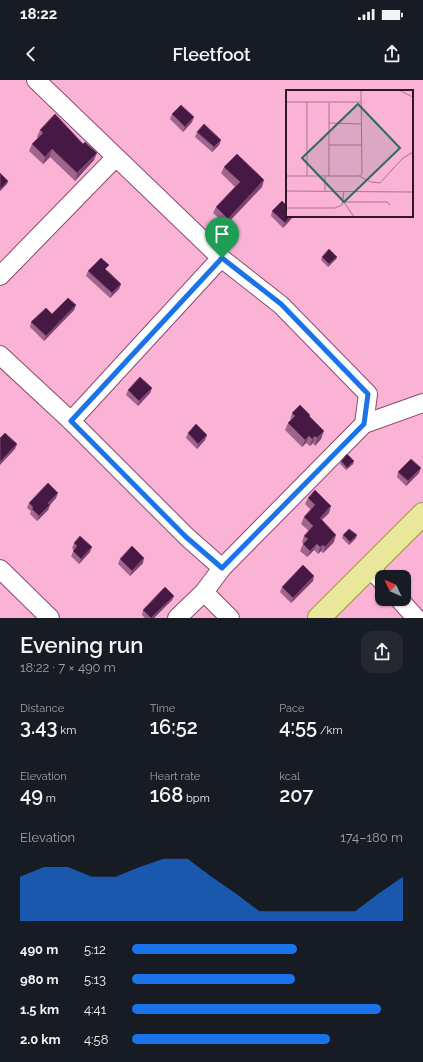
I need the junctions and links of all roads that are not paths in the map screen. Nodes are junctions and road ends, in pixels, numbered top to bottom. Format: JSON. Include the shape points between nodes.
{"nodes":[{"id":1,"x":36,"y":80,"type":"edge"},
{"id":2,"x":116,"y":157,"type":"junction"},
{"id":3,"x":222,"y":258,"type":"junction"},
{"id":4,"x":0,"y":276,"type":"edge"},
{"id":5,"x":0,"y":355,"type":"edge"},
{"id":6,"x":423,"y":403,"type":"edge"},
{"id":7,"x":71,"y":421,"type":"junction"},
{"id":8,"x":364,"y":424,"type":"junction"},
{"id":9,"x":423,"y":514,"type":"edge"},
{"id":10,"x":222,"y":568,"type":"junction"},
{"id":11,"x":0,"y":569,"type":"edge"},
{"id":12,"x":379,"y":570,"type":"edge"},
{"id":13,"x":375,"y":575,"type":"edge"},
{"id":14,"x":204,"y":592,"type":"junction"},
{"id":15,"x":405,"y":606,"type":"edge"},
{"id":16,"x":50,"y":618,"type":"edge"},
{"id":17,"x":177,"y":618,"type":"edge"},
{"id":18,"x":230,"y":618,"type":"edge"},
{"id":19,"x":319,"y":618,"type":"edge"},
{"id":20,"x":416,"y":618,"type":"edge"}],
"edges":[{"from":1,"to":2,"type":"street"},
{"from":2,"to":3,"type":"street"},
{"from":2,"to":4,"type":"street"},
{"from":3,"to":7,"type":"street"},
{"from":3,"to":8,"type":"street","via":[[281,304],[368,394]]},
{"from":5,"to":7,"type":"street"},
{"from":6,"to":8,"type":"street"},
{"from":7,"to":10,"type":"street","via":[[186,537]]},
{"from":8,"to":10,"type":"street"},
{"from":9,"to":12,"type":"main road"},
{"from":10,"to":14,"type":"street"},
{"from":11,"to":16,"type":"street"},
{"from":13,"to":19,"type":"main road"},
{"from":14,"to":17,"type":"street"},
{"from":14,"to":18,"type":"street"},
{"from":15,"to":20,"type":"street"}]}
